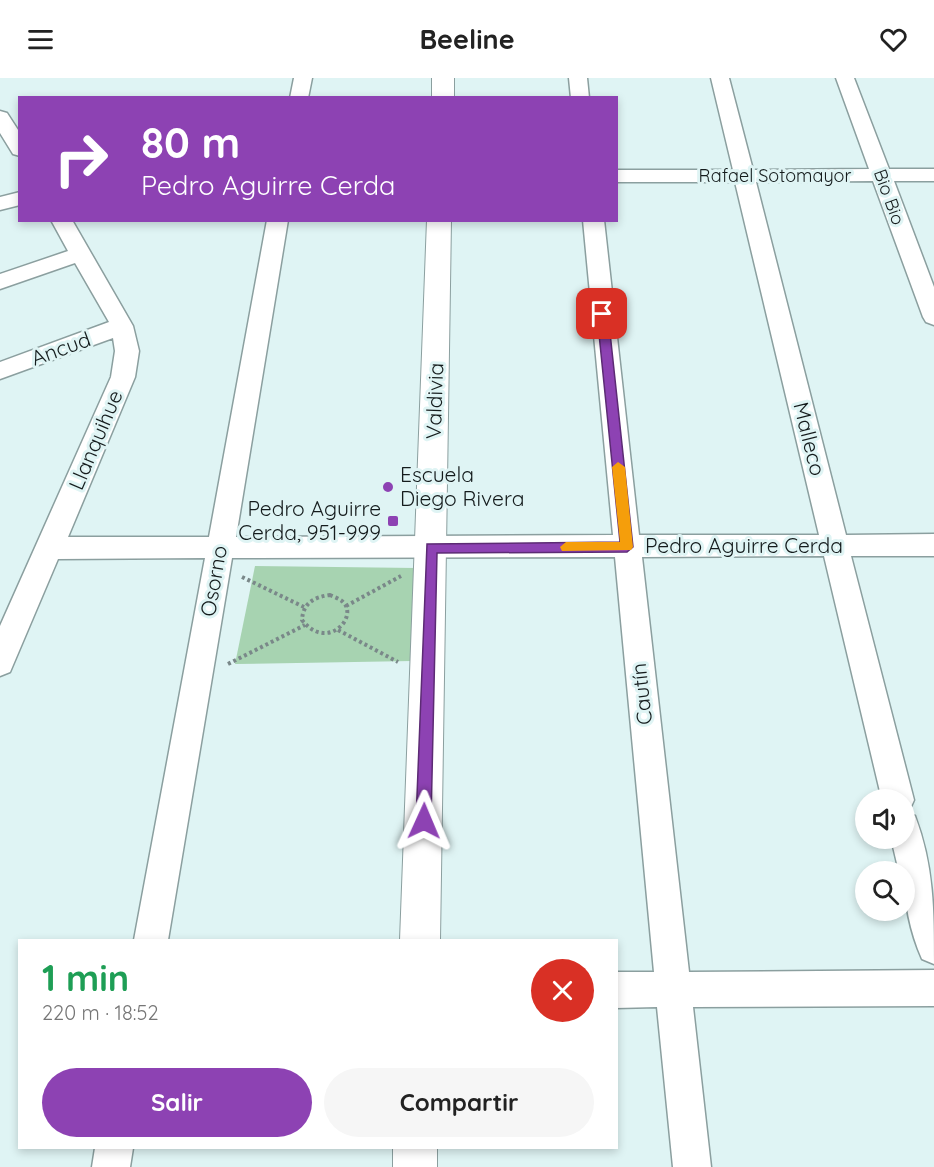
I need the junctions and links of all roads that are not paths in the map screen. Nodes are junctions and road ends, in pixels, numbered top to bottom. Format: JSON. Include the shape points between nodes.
{"nodes":[{"id":1,"x":303,"y":78,"type":"edge"},
{"id":2,"x":443,"y":78,"type":"edge"},
{"id":3,"x":578,"y":78,"type":"edge"},
{"id":4,"x":720,"y":78,"type":"edge"},
{"id":5,"x":845,"y":78,"type":"edge"},
{"id":6,"x":299,"y":96,"type":"edge"},
{"id":7,"x":443,"y":96,"type":"edge"},
{"id":8,"x":580,"y":96,"type":"edge"},
{"id":9,"x":7,"y":129,"type":"edge"},
{"id":10,"x":18,"y":147,"type":"edge"},
{"id":11,"x":934,"y":175,"type":"edge"},
{"id":12,"x":618,"y":176,"type":"edge"},
{"id":13,"x":744,"y":176,"type":"junction"},
{"id":14,"x":881,"y":176,"type":"junction"},
{"id":15,"x":18,"y":199,"type":"edge"},
{"id":16,"x":0,"y":204,"type":"edge"},
{"id":17,"x":62,"y":222,"type":"edge"},
{"id":18,"x":278,"y":222,"type":"edge"},
{"id":19,"x":440,"y":222,"type":"edge"},
{"id":20,"x":593,"y":222,"type":"edge"},
{"id":21,"x":80,"y":254,"type":"junction"},
{"id":22,"x":0,"y":282,"type":"edge"},
{"id":23,"x":934,"y":317,"type":"edge"},
{"id":24,"x":122,"y":326,"type":"junction"},
{"id":25,"x":0,"y":371,"type":"edge"},
{"id":26,"x":934,"y":545,"type":"edge"},
{"id":27,"x":835,"y":546,"type":"junction"},
{"id":28,"x":627,"y":547,"type":"junction"},
{"id":29,"x":50,"y":548,"type":"junction"},
{"id":30,"x":431,"y":554,"type":"junction"},
{"id":31,"x":218,"y":557,"type":"junction"},
{"id":32,"x":5,"y":631,"type":"edge"},
{"id":33,"x":0,"y":663,"type":"edge"},
{"id":34,"x":895,"y":789,"type":"edge"},
{"id":35,"x":910,"y":849,"type":"edge"},
{"id":36,"x":151,"y":939,"type":"edge"},
{"id":37,"x":420,"y":939,"type":"edge"},
{"id":38,"x":934,"y":947,"type":"edge"},
{"id":39,"x":934,"y":988,"type":"edge"},
{"id":40,"x":618,"y":990,"type":"edge"},
{"id":41,"x":674,"y":990,"type":"junction"},
{"id":42,"x":114,"y":1149,"type":"edge"},
{"id":43,"x":415,"y":1149,"type":"edge"},
{"id":44,"x":111,"y":1167,"type":"edge"},
{"id":45,"x":415,"y":1167,"type":"edge"},
{"id":46,"x":692,"y":1167,"type":"edge"}],
"edges":[{"from":1,"to":6,"type":"street"},
{"from":2,"to":7,"type":"street"},
{"from":3,"to":8,"type":"street"},
{"from":4,"to":13,"type":"street","name":"Malleco"},
{"from":5,"to":14,"type":"street","name":"Bio Bio"},
{"from":9,"to":10,"type":"street"},
{"from":11,"to":14,"type":"street","name":"Rafael Sotomayor"},
{"from":12,"to":13,"type":"street","name":"Rafael Sotomayor"},
{"from":13,"to":14,"type":"street","name":"Rafael Sotomayor"},
{"from":13,"to":27,"type":"street","name":"Malleco"},
{"from":14,"to":23,"type":"street","name":"Bio Bio"},
{"from":15,"to":16,"type":"street"},
{"from":17,"to":21,"type":"street","name":"Llanquihue"},
{"from":18,"to":31,"type":"street","name":"Osorno"},
{"from":19,"to":30,"type":"street","name":"Valdivia"},
{"from":20,"to":28,"type":"street","name":"Cautín"},
{"from":21,"to":22,"type":"street"},
{"from":21,"to":24,"type":"street","name":"Llanquihue"},
{"from":24,"to":25,"type":"street","name":"Ancud"},
{"from":24,"to":29,"type":"street","name":"Llanquihue","via":[[127,351],[123,377]]},
{"from":26,"to":27,"type":"street","name":"Pedro Aguirre Cerda"},
{"from":27,"to":28,"type":"street","name":"Pedro Aguirre Cerda"},
{"from":27,"to":34,"type":"street","name":"Malleco"},
{"from":28,"to":30,"type":"street","name":"Pedro Aguirre Cerda"},
{"from":28,"to":41,"type":"street","name":"Cautín"},
{"from":29,"to":31,"type":"street","name":"Pedro Aguirre Cerda"},
{"from":29,"to":32,"type":"street","name":"Llanquihue"},
{"from":30,"to":31,"type":"street","name":"Pedro Aguirre Cerda"},
{"from":30,"to":37,"type":"street","name":"Valdivia"},
{"from":31,"to":36,"type":"street","name":"Osorno"},
{"from":32,"to":33,"type":"street","name":"Llanquihue"},
{"from":35,"to":38,"type":"street"},
{"from":39,"to":41,"type":"street"},
{"from":40,"to":41,"type":"street"},
{"from":41,"to":46,"type":"street","name":"Cautín"},
{"from":42,"to":44,"type":"street"},
{"from":43,"to":45,"type":"street"}]}
